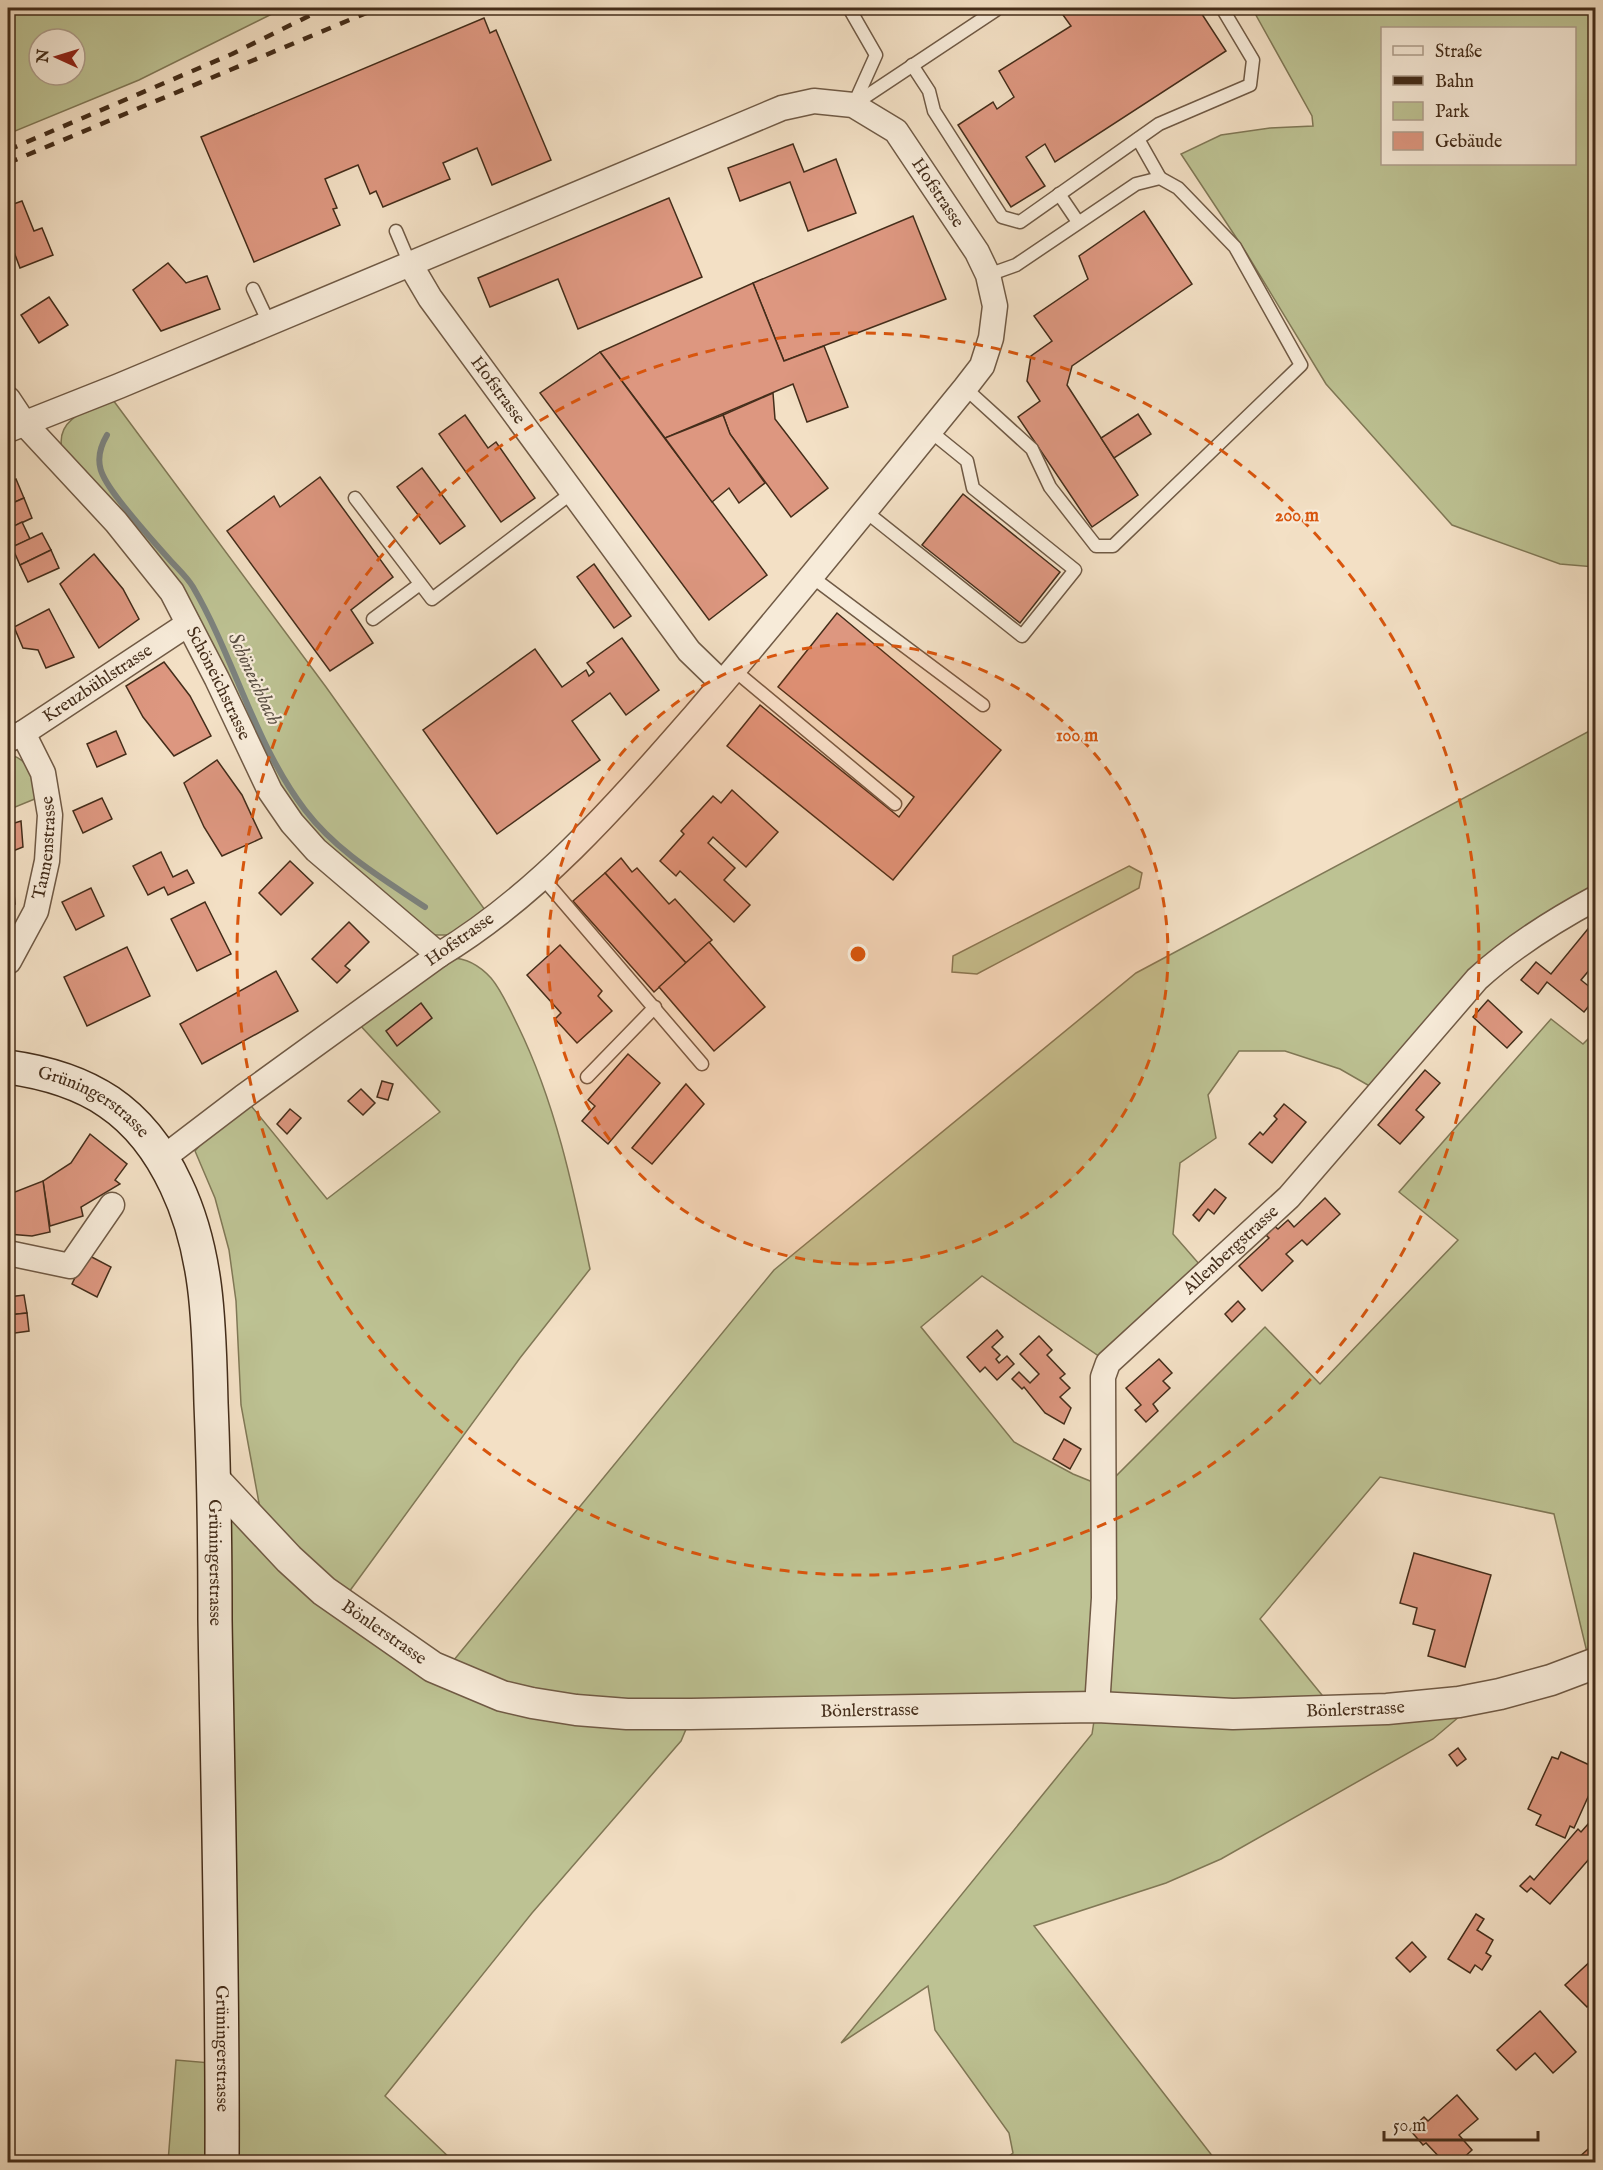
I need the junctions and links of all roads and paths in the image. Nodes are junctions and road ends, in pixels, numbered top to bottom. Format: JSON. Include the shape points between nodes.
{"nodes":[{"id":1,"x":849,"y":8,"type":"edge"},
{"id":2,"x":1222,"y":8,"type":"edge"},
{"id":3,"x":996,"y":10,"type":"dead end"},
{"id":4,"x":912,"y":65,"type":"junction"},
{"id":5,"x":854,"y":105,"type":"junction"},
{"id":6,"x":1138,"y":139,"type":"junction"},
{"id":7,"x":1160,"y":178,"type":"junction"},
{"id":8,"x":1059,"y":194,"type":"junction"},
{"id":9,"x":1078,"y":222,"type":"junction"},
{"id":10,"x":396,"y":231,"type":"dead end"},
{"id":11,"x":410,"y":264,"type":"junction"},
{"id":12,"x":987,"y":275,"type":"junction"},
{"id":13,"x":253,"y":289,"type":"dead end"},
{"id":14,"x":269,"y":323,"type":"junction"},
{"id":15,"x":965,"y":388,"type":"junction"},
{"id":16,"x":8,"y":399,"type":"edge"},
{"id":17,"x":16,"y":427,"type":"edge"},
{"id":18,"x":930,"y":431,"type":"junction"},
{"id":19,"x":573,"y":492,"type":"junction"},
{"id":20,"x":355,"y":498,"type":"dead end"},
{"id":21,"x":865,"y":511,"type":"junction"},
{"id":22,"x":812,"y":577,"type":"junction"},
{"id":23,"x":420,"y":584,"type":"junction"},
{"id":24,"x":373,"y":619,"type":"dead end"},
{"id":25,"x":188,"y":624,"type":"junction"},
{"id":26,"x":728,"y":676,"type":"junction"},
{"id":27,"x":983,"y":705,"type":"dead end"},
{"id":28,"x":15,"y":736,"type":"edge"},
{"id":29,"x":895,"y":804,"type":"dead end"},
{"id":30,"x":542,"y":877,"type":"junction"},
{"id":31,"x":1596,"y":898,"type":"edge"},
{"id":32,"x":439,"y":955,"type":"junction"},
{"id":33,"x":8,"y":961,"type":"edge"},
{"id":34,"x":654,"y":1007,"type":"junction"},
{"id":35,"x":702,"y":1064,"type":"dead end"},
{"id":36,"x":8,"y":1067,"type":"edge"},
{"id":37,"x":587,"y":1077,"type":"dead end"},
{"id":38,"x":163,"y":1158,"type":"junction"},
{"id":39,"x":112,"y":1205,"type":"dead end"},
{"id":40,"x":8,"y":1253,"type":"edge"},
{"id":41,"x":214,"y":1479,"type":"junction"},
{"id":42,"x":1596,"y":1663,"type":"edge"},
{"id":43,"x":1096,"y":1707,"type":"junction"},
{"id":44,"x":222,"y":2163,"type":"edge"}],
"edges":[{"from":1,"to":5,"type":"lane","via":[[876,55]]},
{"from":2,"to":6,"type":"lane","via":[[1253,60],[1250,85],[1159,124]]},
{"from":3,"to":4,"type":"lane"},
{"from":4,"to":5,"type":"lane"},
{"from":4,"to":8,"type":"lane","via":[[929,91],[934,111],[1002,217],[1020,222]]},
{"from":5,"to":11,"type":"street","name":"Hofstrasse","via":[[814,100],[782,108]]},
{"from":5,"to":12,"type":"street","name":"Hofstrasse","via":[[896,131],[977,252]]},
{"from":6,"to":7,"type":"lane"},
{"from":6,"to":8,"type":"lane"},
{"from":7,"to":9,"type":"lane","via":[[1136,184]]},
{"from":7,"to":15,"type":"lane","via":[[1178,188],[1235,247],[1301,365],[1113,546],[1096,546],[1050,487],[1032,450]]},
{"from":8,"to":9,"type":"lane"},
{"from":9,"to":12,"type":"lane","via":[[1016,265]]},
{"from":10,"to":11,"type":"lane"},
{"from":11,"to":14,"type":"street","name":"Hofstrasse"},
{"from":11,"to":19,"type":"street","name":"Hofstrasse","via":[[430,298]]},
{"from":12,"to":15,"type":"street","name":"Hofstrasse","via":[[995,306],[991,338],[981,366]]},
{"from":13,"to":14,"type":"lane"},
{"from":14,"to":17,"type":"street","name":"Hofstrasse"},
{"from":15,"to":18,"type":"street","name":"Hofstrasse"},
{"from":16,"to":17,"type":"street","name":"Schöneichstrasse"},
{"from":17,"to":25,"type":"street","name":"Schöneichstrasse","via":[[116,522],[172,592]]},
{"from":18,"to":21,"type":"street","name":"Hofstrasse"},
{"from":18,"to":21,"type":"lane","via":[[966,461],[973,488],[1075,570],[1022,636]]},
{"from":19,"to":23,"type":"lane","via":[[432,599]]},
{"from":19,"to":26,"type":"street","name":"Hofstrasse","via":[[689,651]]},
{"from":20,"to":23,"type":"lane"},
{"from":21,"to":22,"type":"street","name":"Hofstrasse"},
{"from":22,"to":26,"type":"street","name":"Hofstrasse"},
{"from":22,"to":27,"type":"lane"},
{"from":23,"to":24,"type":"lane"},
{"from":25,"to":28,"type":"street","name":"Kreuzbühlstrasse"},
{"from":25,"to":32,"type":"street","name":"Schöneichstrasse","via":[[270,791],[292,823],[316,850]]},
{"from":26,"to":29,"type":"lane"},
{"from":26,"to":30,"type":"street","name":"Hofstrasse","via":[[620,801]]},
{"from":28,"to":33,"type":"street","name":"Tannenstrasse","via":[[43,773],[50,815],[47,861],[36,911]]},
{"from":30,"to":32,"type":"street","name":"Hofstrasse","via":[[493,919]]},
{"from":30,"to":34,"type":"lane"},
{"from":31,"to":43,"type":"street","name":"Allenbergstrasse","via":[[1551,922],[1477,979],[1289,1197],[1108,1363],[1103,1377],[1104,1598]]},
{"from":32,"to":38,"type":"street","name":"Hofstrasse"},
{"from":34,"to":35,"type":"lane"},
{"from":34,"to":37,"type":"lane"},
{"from":36,"to":38,"type":"main road","name":"Grüningerstrasse","via":[[63,1078],[111,1102],[143,1132]]},
{"from":38,"to":41,"type":"main road","name":"Grüningerstrasse","via":[[190,1217],[204,1276]]},
{"from":39,"to":40,"type":"street","via":[[70,1266]]},
{"from":41,"to":43,"type":"street","name":"Bönlerstrasse","via":[[324,1591],[433,1667],[502,1696],[576,1710],[627,1714]]},
{"from":41,"to":44,"type":"main road","name":"Grüningerstrasse"},
{"from":42,"to":43,"type":"street","name":"Bönlerstrasse","via":[[1500,1694],[1434,1705],[1233,1714]]}]}
